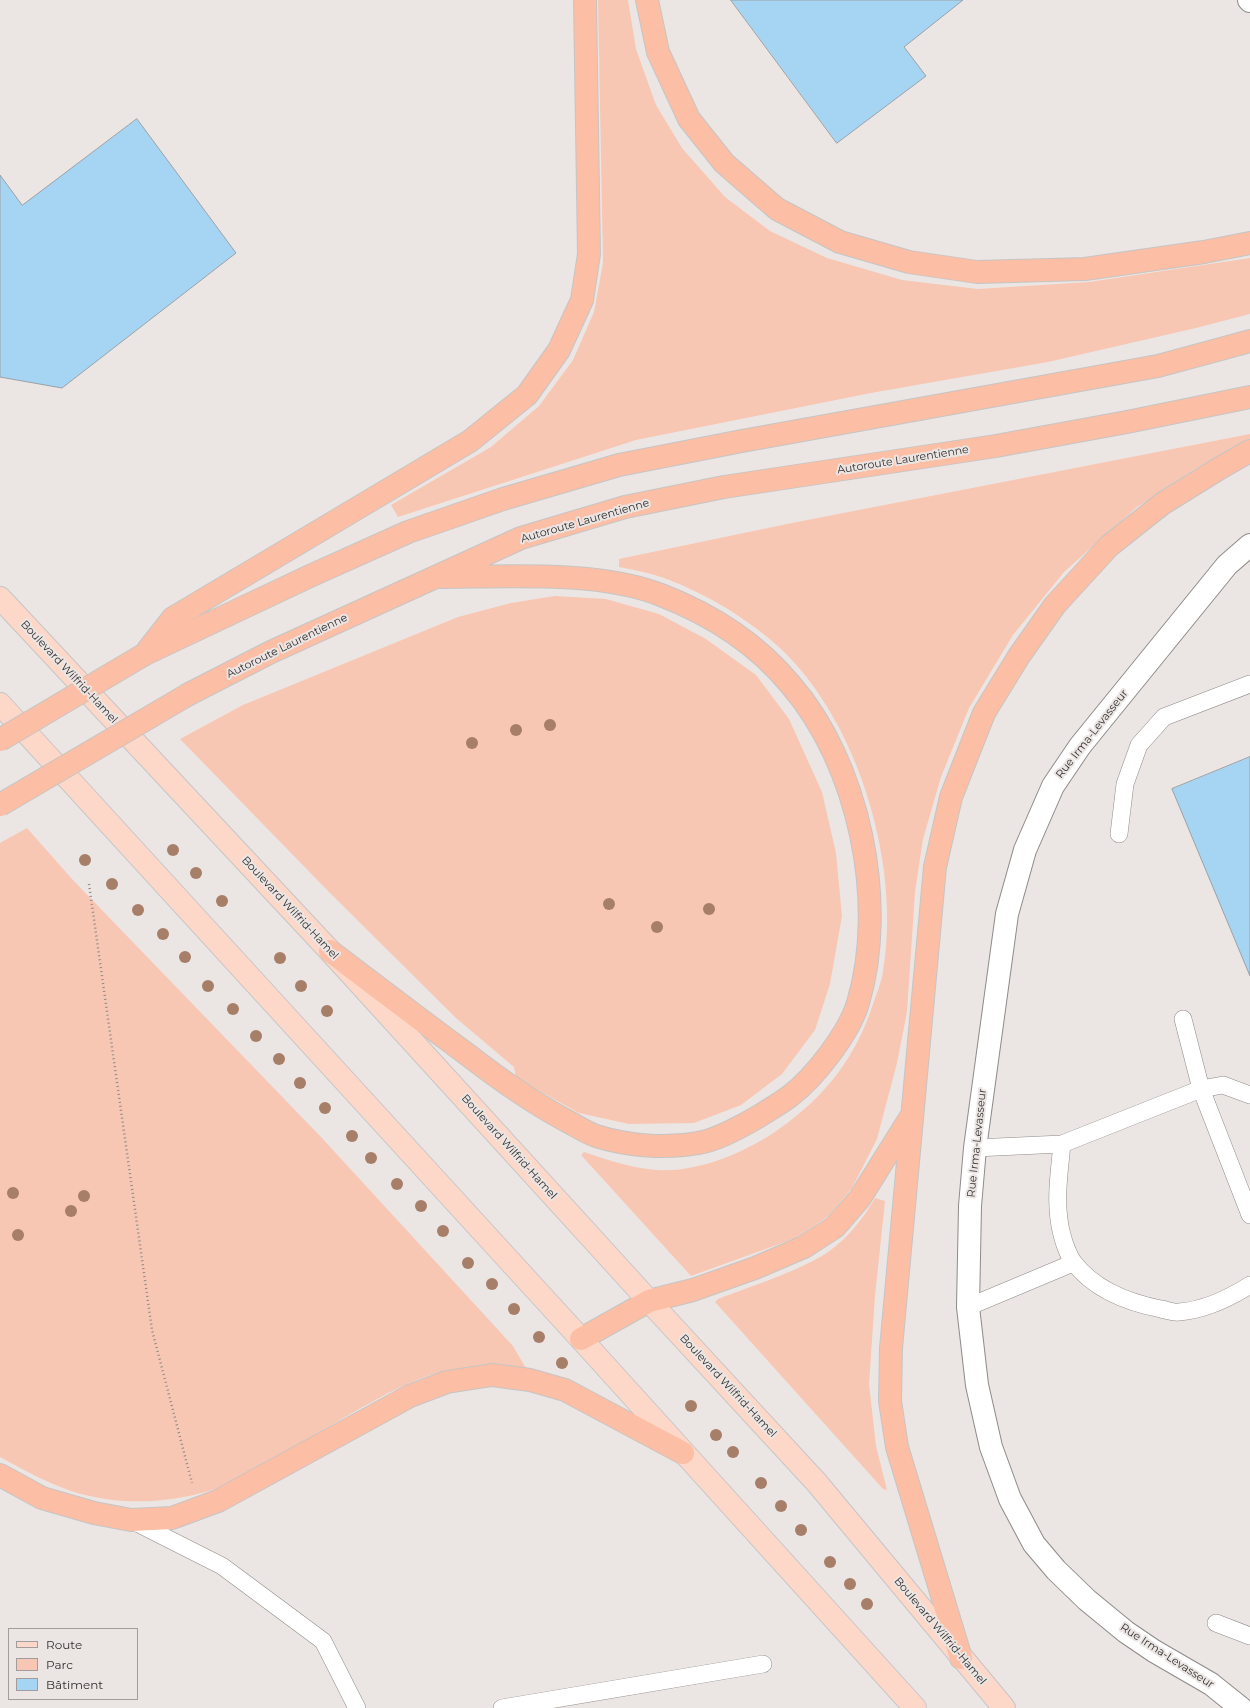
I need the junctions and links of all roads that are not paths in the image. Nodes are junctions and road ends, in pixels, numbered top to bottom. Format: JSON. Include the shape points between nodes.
{"nodes":[{"id":1,"x":578,"y":0,"type":"edge"},
{"id":2,"x":585,"y":0,"type":"edge"},
{"id":3,"x":647,"y":0,"type":"edge"},
{"id":4,"x":585,"y":22,"type":"junction"},
{"id":5,"x":1250,"y":243,"type":"edge"},
{"id":6,"x":1250,"y":341,"type":"edge"},
{"id":7,"x":1250,"y":396,"type":"edge"},
{"id":8,"x":1250,"y":452,"type":"edge"},
{"id":9,"x":1250,"y":545,"type":"edge"},
{"id":10,"x":435,"y":577,"type":"junction"},
{"id":11,"x":0,"y":598,"type":"edge"},
{"id":12,"x":145,"y":654,"type":"junction"},
{"id":13,"x":1250,"y":684,"type":"edge"},
{"id":14,"x":0,"y":704,"type":"edge"},
{"id":15,"x":0,"y":740,"type":"edge"},
{"id":16,"x":0,"y":805,"type":"edge"},
{"id":17,"x":1120,"y":834,"type":"dead end"},
{"id":18,"x":330,"y":951,"type":"junction"},
{"id":19,"x":1183,"y":1019,"type":"dead end"},
{"id":20,"x":1201,"y":1089,"type":"junction"},
{"id":21,"x":1250,"y":1095,"type":"edge"},
{"id":22,"x":912,"y":1113,"type":"junction"},
{"id":23,"x":1062,"y":1144,"type":"junction"},
{"id":24,"x":975,"y":1148,"type":"junction"},
{"id":25,"x":1250,"y":1215,"type":"edge"},
{"id":26,"x":1073,"y":1263,"type":"junction"},
{"id":27,"x":1250,"y":1285,"type":"edge"},
{"id":28,"x":649,"y":1301,"type":"junction"},
{"id":29,"x":968,"y":1307,"type":"junction"},
{"id":30,"x":581,"y":1339,"type":"junction"},
{"id":31,"x":683,"y":1453,"type":"junction"},
{"id":32,"x":0,"y":1475,"type":"edge"},
{"id":33,"x":131,"y":1520,"type":"junction"},
{"id":34,"x":1216,"y":1623,"type":"dead end"},
{"id":35,"x":1250,"y":1636,"type":"edge"},
{"id":36,"x":961,"y":1658,"type":"junction"},
{"id":37,"x":763,"y":1664,"type":"dead end"},
{"id":38,"x":357,"y":1708,"type":"edge"},
{"id":39,"x":502,"y":1708,"type":"edge"},
{"id":40,"x":916,"y":1708,"type":"edge"},
{"id":41,"x":1004,"y":1708,"type":"edge"},
{"id":42,"x":1241,"y":1708,"type":"edge"}],
"edges":[{"from":1,"to":4,"type":"highway"},
{"from":2,"to":4,"type":"highway"},
{"from":3,"to":5,"type":"highway","via":[[658,52],[689,119],[702,136],[724,163],[777,209],[840,242],[909,262],[977,272],[1085,269]]},
{"from":4,"to":12,"type":"highway","via":[[589,254],[582,300],[559,350],[527,395],[470,441],[173,618]]},
{"from":6,"to":12,"type":"highway","via":[[1158,366],[620,465],[503,499],[408,532]]},
{"from":7,"to":10,"type":"highway","name":"Autoroute Laurentienne","via":[[1004,445],[724,487],[625,507],[521,538]]},
{"from":8,"to":22,"type":"highway","via":[[1162,504],[1109,546],[1055,605],[1018,656],[984,714],[951,797],[935,867]]},
{"from":9,"to":24,"type":"street","name":"Rue Irma-Levasseur","via":[[1227,565],[1080,746],[1053,786],[1025,850],[1007,914]]},
{"from":10,"to":16,"type":"highway","name":"Autoroute Laurentienne","bridge":true,"via":[[271,652],[189,694]]},
{"from":10,"to":18,"type":"highway","via":[[554,578],[616,583],[658,594],[709,617],[760,653],[791,684],[824,730],[846,781],[860,831],[869,885],[868,950],[858,1005],[834,1050],[791,1095],[748,1123],[701,1143],[646,1146],[594,1135],[532,1103]]},
{"from":11,"to":18,"type":"main road","name":"Boulevard Wilfrid-Hamel"},
{"from":12,"to":15,"type":"highway","bridge":true},
{"from":13,"to":17,"type":"lane","via":[[1164,717],[1139,745],[1125,784]]},
{"from":14,"to":30,"type":"main road"},
{"from":18,"to":28,"type":"main road","name":"Boulevard Wilfrid-Hamel"},
{"from":19,"to":20,"type":"lane"},
{"from":20,"to":21,"type":"lane","via":[[1223,1085]]},
{"from":20,"to":23,"type":"lane"},
{"from":20,"to":25,"type":"lane"},
{"from":22,"to":28,"type":"highway","via":[[860,1198],[835,1227],[804,1247],[754,1268],[693,1290]]},
{"from":22,"to":36,"type":"highway","via":[[890,1348],[890,1401],[897,1447]]},
{"from":23,"to":24,"type":"lane"},
{"from":23,"to":26,"type":"lane","via":[[1056,1200],[1062,1236]]},
{"from":24,"to":29,"type":"street","name":"Rue Irma-Levasseur"},
{"from":26,"to":27,"type":"lane","via":[[1100,1287],[1140,1305],[1178,1312],[1203,1308],[1230,1298]]},
{"from":26,"to":29,"type":"lane"},
{"from":28,"to":30,"type":"highway"},
{"from":28,"to":36,"type":"main road","name":"Boulevard Wilfrid-Hamel","via":[[817,1483]]},
{"from":29,"to":42,"type":"street","name":"Rue Irma-Levasseur","via":[[977,1385],[991,1448],[1010,1499],[1034,1544],[1087,1600],[1126,1632],[1211,1684]]},
{"from":30,"to":31,"type":"main road"},
{"from":31,"to":33,"type":"highway","via":[[565,1390],[530,1380],[492,1374],[447,1382],[410,1396],[218,1502],[172,1518]]},
{"from":31,"to":40,"type":"main road"},
{"from":32,"to":33,"type":"highway","via":[[42,1498]]},
{"from":33,"to":38,"type":"lane","via":[[222,1566],[323,1641]]},
{"from":34,"to":35,"type":"lane"},
{"from":36,"to":41,"type":"main road","name":"Boulevard Wilfrid-Hamel"},
{"from":37,"to":39,"type":"lane"}]}
